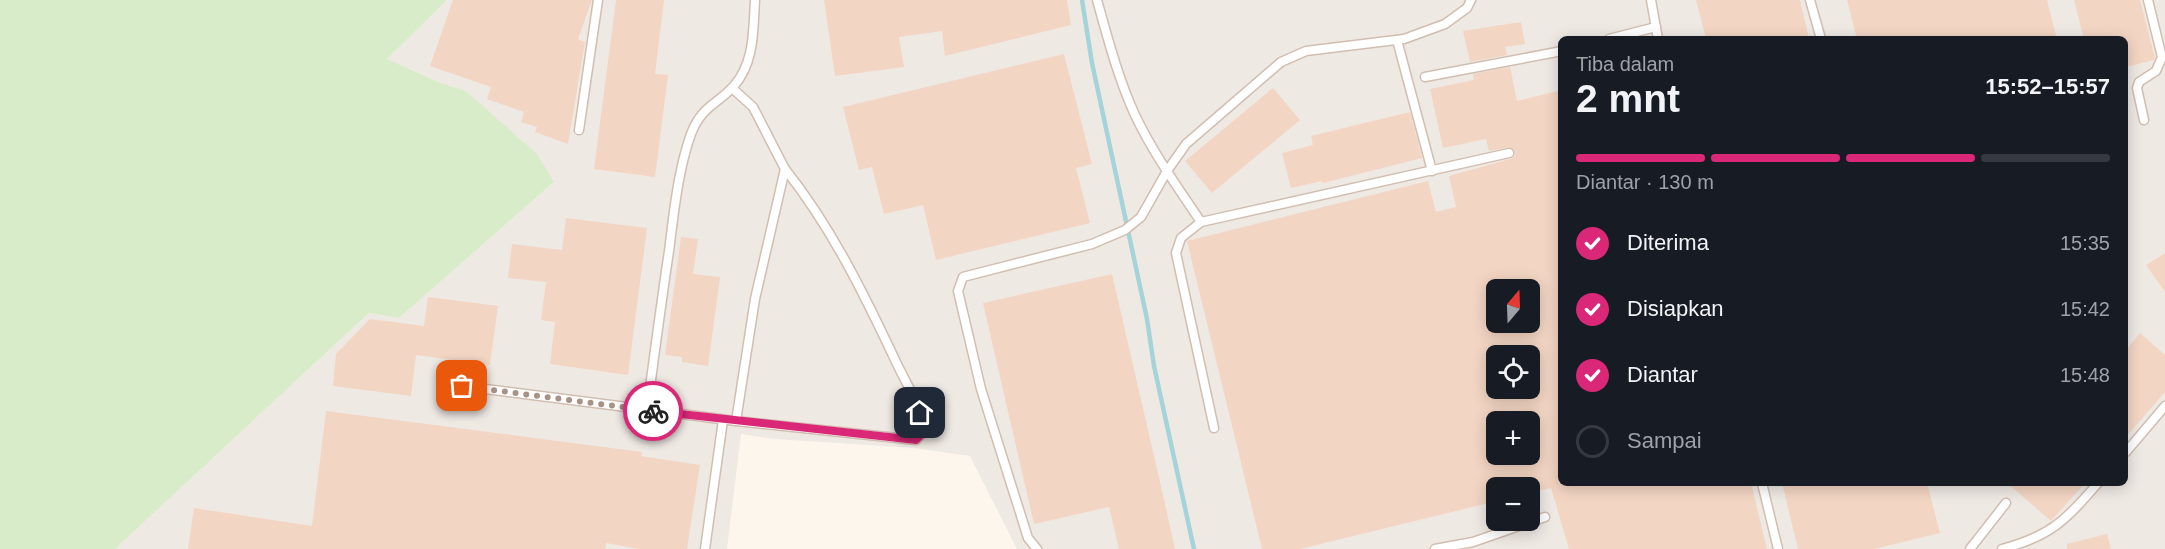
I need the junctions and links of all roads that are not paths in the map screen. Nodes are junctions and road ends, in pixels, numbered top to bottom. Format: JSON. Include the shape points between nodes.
{"nodes":[{"id":1,"x":598,"y":0,"type":"edge"},
{"id":2,"x":755,"y":0,"type":"edge"},
{"id":3,"x":1097,"y":0,"type":"edge"},
{"id":4,"x":1471,"y":0,"type":"edge"},
{"id":5,"x":1651,"y":0,"type":"edge"},
{"id":6,"x":1810,"y":0,"type":"edge"},
{"id":7,"x":2148,"y":0,"type":"edge"},
{"id":8,"x":1656,"y":27,"type":"junction"},
{"id":9,"x":1621,"y":36,"type":"edge"},
{"id":10,"x":1658,"y":36,"type":"edge"},
{"id":11,"x":1820,"y":36,"type":"edge"},
{"id":12,"x":1397,"y":40,"type":"junction"},
{"id":13,"x":1558,"y":52,"type":"edge"},
{"id":14,"x":1425,"y":77,"type":"dead end"},
{"id":15,"x":732,"y":88,"type":"junction"},
{"id":16,"x":2144,"y":120,"type":"dead end"},
{"id":17,"x":579,"y":130,"type":"dead end"},
{"id":18,"x":1509,"y":153,"type":"dead end"},
{"id":19,"x":785,"y":169,"type":"junction"},
{"id":20,"x":1167,"y":171,"type":"junction"},
{"id":21,"x":1432,"y":171,"type":"junction"},
{"id":22,"x":1201,"y":222,"type":"junction"},
{"id":23,"x":462,"y":386,"type":"dead end"},
{"id":24,"x":2165,"y":406,"type":"edge"},
{"id":25,"x":646,"y":410,"type":"junction"},
{"id":26,"x":723,"y":420,"type":"junction"},
{"id":27,"x":736,"y":421,"type":"junction"},
{"id":28,"x":1214,"y":428,"type":"dead end"},
{"id":29,"x":2128,"y":450,"type":"edge"},
{"id":30,"x":1763,"y":486,"type":"edge"},
{"id":31,"x":2095,"y":486,"type":"edge"},
{"id":32,"x":2006,"y":503,"type":"dead end"},
{"id":33,"x":1545,"y":517,"type":"dead end"},
{"id":34,"x":1474,"y":545,"type":"edge"},
{"id":35,"x":705,"y":549,"type":"edge"},
{"id":36,"x":1037,"y":549,"type":"edge"},
{"id":37,"x":1435,"y":549,"type":"edge"},
{"id":38,"x":1778,"y":549,"type":"edge"},
{"id":39,"x":1970,"y":549,"type":"edge"},
{"id":40,"x":2002,"y":549,"type":"edge"}],
"edges":[{"from":1,"to":17,"type":"lane"},
{"from":2,"to":15,"type":"lane","via":[[752,46],[743,73]]},
{"from":3,"to":20,"type":"lane","via":[[1135,116]]},
{"from":4,"to":12,"type":"lane","via":[[1467,8],[1445,24]]},
{"from":5,"to":8,"type":"lane"},
{"from":6,"to":11,"type":"lane"},
{"from":7,"to":16,"type":"lane","via":[[2163,57],[2156,71],[2139,82],[2137,88]]},
{"from":8,"to":9,"type":"lane"},
{"from":8,"to":10,"type":"lane"},
{"from":12,"to":20,"type":"lane","via":[[1306,51],[1281,62],[1186,144]]},
{"from":12,"to":21,"type":"lane"},
{"from":13,"to":14,"type":"lane"},
{"from":15,"to":19,"type":"lane","via":[[753,107]]},
{"from":15,"to":25,"type":"lane","via":[[703,111],[691,133],[683,162]]},
{"from":18,"to":21,"type":"lane"},
{"from":19,"to":27,"type":"lane","via":[[755,299]]},
{"from":19,"to":27,"type":"lane","via":[[840,249],[920,413],[924,432],[916,440]]},
{"from":20,"to":22,"type":"lane"},
{"from":20,"to":36,"type":"lane","via":[[1141,217],[1125,230],[1092,244],[963,277],[958,291],[981,389],[1028,538]]},
{"from":21,"to":22,"type":"lane"},
{"from":22,"to":28,"type":"lane","via":[[1181,238],[1176,253]]},
{"from":23,"to":25,"type":"lane"},
{"from":24,"to":29,"type":"lane"},
{"from":25,"to":26,"type":"lane"},
{"from":26,"to":27,"type":"lane"},
{"from":26,"to":35,"type":"lane"},
{"from":30,"to":38,"type":"lane"},
{"from":31,"to":40,"type":"lane","via":[[2051,530],[2026,543]]},
{"from":32,"to":39,"type":"lane"},
{"from":33,"to":34,"type":"lane"},
{"from":34,"to":37,"type":"lane"}]}
